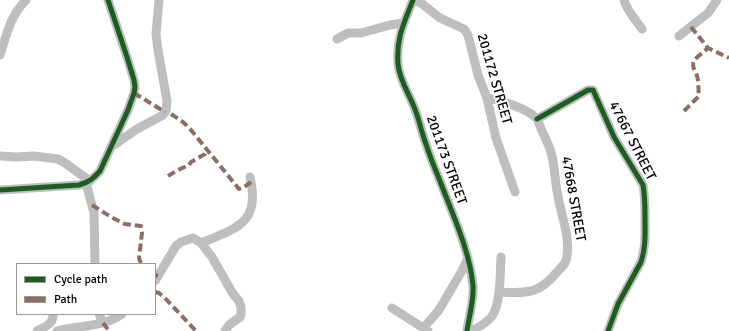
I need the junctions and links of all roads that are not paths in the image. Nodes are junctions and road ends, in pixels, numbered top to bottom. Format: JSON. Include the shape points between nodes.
{"nodes":[{"id":1,"x":26,"y":0,"type":"edge"},
{"id":2,"x":108,"y":0,"type":"edge"},
{"id":3,"x":158,"y":0,"type":"edge"},
{"id":4,"x":414,"y":0,"type":"edge"},
{"id":5,"x":624,"y":0,"type":"edge"},
{"id":6,"x":717,"y":0,"type":"edge"},
{"id":7,"x":403,"y":23,"type":"junction"},
{"id":8,"x":642,"y":29,"type":"dead end"},
{"id":9,"x":679,"y":36,"type":"dead end"},
{"id":10,"x":337,"y":39,"type":"dead end"},
{"id":11,"x":0,"y":54,"type":"edge"},
{"id":12,"x":487,"y":98,"type":"junction"},
{"id":13,"x":537,"y":119,"type":"junction"},
{"id":14,"x":110,"y":147,"type":"junction"},
{"id":15,"x":0,"y":156,"type":"edge"},
{"id":16,"x":250,"y":177,"type":"dead end"},
{"id":17,"x":88,"y":182,"type":"junction"},
{"id":18,"x":0,"y":190,"type":"edge"},
{"id":19,"x":515,"y":192,"type":"dead end"},
{"id":20,"x":201,"y":243,"type":"junction"},
{"id":21,"x":501,"y":257,"type":"dead end"},
{"id":22,"x":468,"y":258,"type":"junction"},
{"id":23,"x":95,"y":263,"type":"edge"},
{"id":24,"x":156,"y":279,"type":"edge"},
{"id":25,"x":498,"y":292,"type":"junction"},
{"id":26,"x":392,"y":308,"type":"dead end"},
{"id":27,"x":53,"y":315,"type":"edge"},
{"id":28,"x":100,"y":315,"type":"edge"},
{"id":29,"x":120,"y":315,"type":"edge"},
{"id":30,"x":104,"y":323,"type":"junction"},
{"id":31,"x":425,"y":329,"type":"edge"},
{"id":32,"x":37,"y":331,"type":"edge"},
{"id":33,"x":56,"y":331,"type":"edge"},
{"id":34,"x":225,"y":331,"type":"edge"},
{"id":35,"x":467,"y":331,"type":"edge"},
{"id":36,"x":472,"y":331,"type":"edge"},
{"id":37,"x":608,"y":331,"type":"edge"}],
"edges":[{"from":1,"to":11,"type":"street","via":[[9,26]]},
{"from":2,"to":14,"type":"street","via":[[135,87],[128,110]]},
{"from":3,"to":14,"type":"street","via":[[156,34],[167,101],[166,111]]},
{"from":4,"to":7,"type":"street","name":"201173 STREET"},
{"from":4,"to":12,"type":"street","name":"201172 STREET","via":[[440,18],[466,31]]},
{"from":5,"to":8,"type":"street","via":[[630,14]]},
{"from":6,"to":9,"type":"street","via":[[708,13]]},
{"from":7,"to":10,"type":"street","via":[[361,33],[348,33]]},
{"from":7,"to":22,"type":"street","name":"201173 STREET","via":[[398,47],[399,74],[417,113],[426,145]]},
{"from":12,"to":13,"type":"street","via":[[519,108]]},
{"from":12,"to":19,"type":"street","name":"201172 STREET","via":[[496,138]]},
{"from":13,"to":25,"type":"street","name":"47668 STREET","via":[[552,156],[566,231],[567,257],[564,265],[550,282],[539,289],[518,293]]},
{"from":13,"to":37,"type":"street","name":"47667 STREET","via":[[588,90],[594,91],[614,137],[643,185],[646,237],[643,256],[618,304]]},
{"from":14,"to":17,"type":"street","via":[[100,171]]},
{"from":15,"to":17,"type":"street","via":[[58,159]]},
{"from":16,"to":20,"type":"street","via":[[253,201],[246,218],[233,229]]},
{"from":17,"to":18,"type":"street","via":[[79,185]]},
{"from":17,"to":23,"type":"street","via":[[94,213]]},
{"from":20,"to":24,"type":"street","via":[[193,238],[176,246]]},
{"from":20,"to":34,"type":"street","via":[[241,307],[241,314]]},
{"from":21,"to":25,"type":"street"},
{"from":22,"to":31,"type":"street","via":[[439,310]]},
{"from":22,"to":35,"type":"street","name":"201173 STREET","via":[[473,291]]},
{"from":25,"to":36,"type":"street","via":[[492,316]]},
{"from":26,"to":31,"type":"street"},
{"from":27,"to":32,"type":"street","via":[[51,322]]},
{"from":28,"to":30,"type":"street"},
{"from":29,"to":30,"type":"street"},
{"from":30,"to":33,"type":"street"}]}
